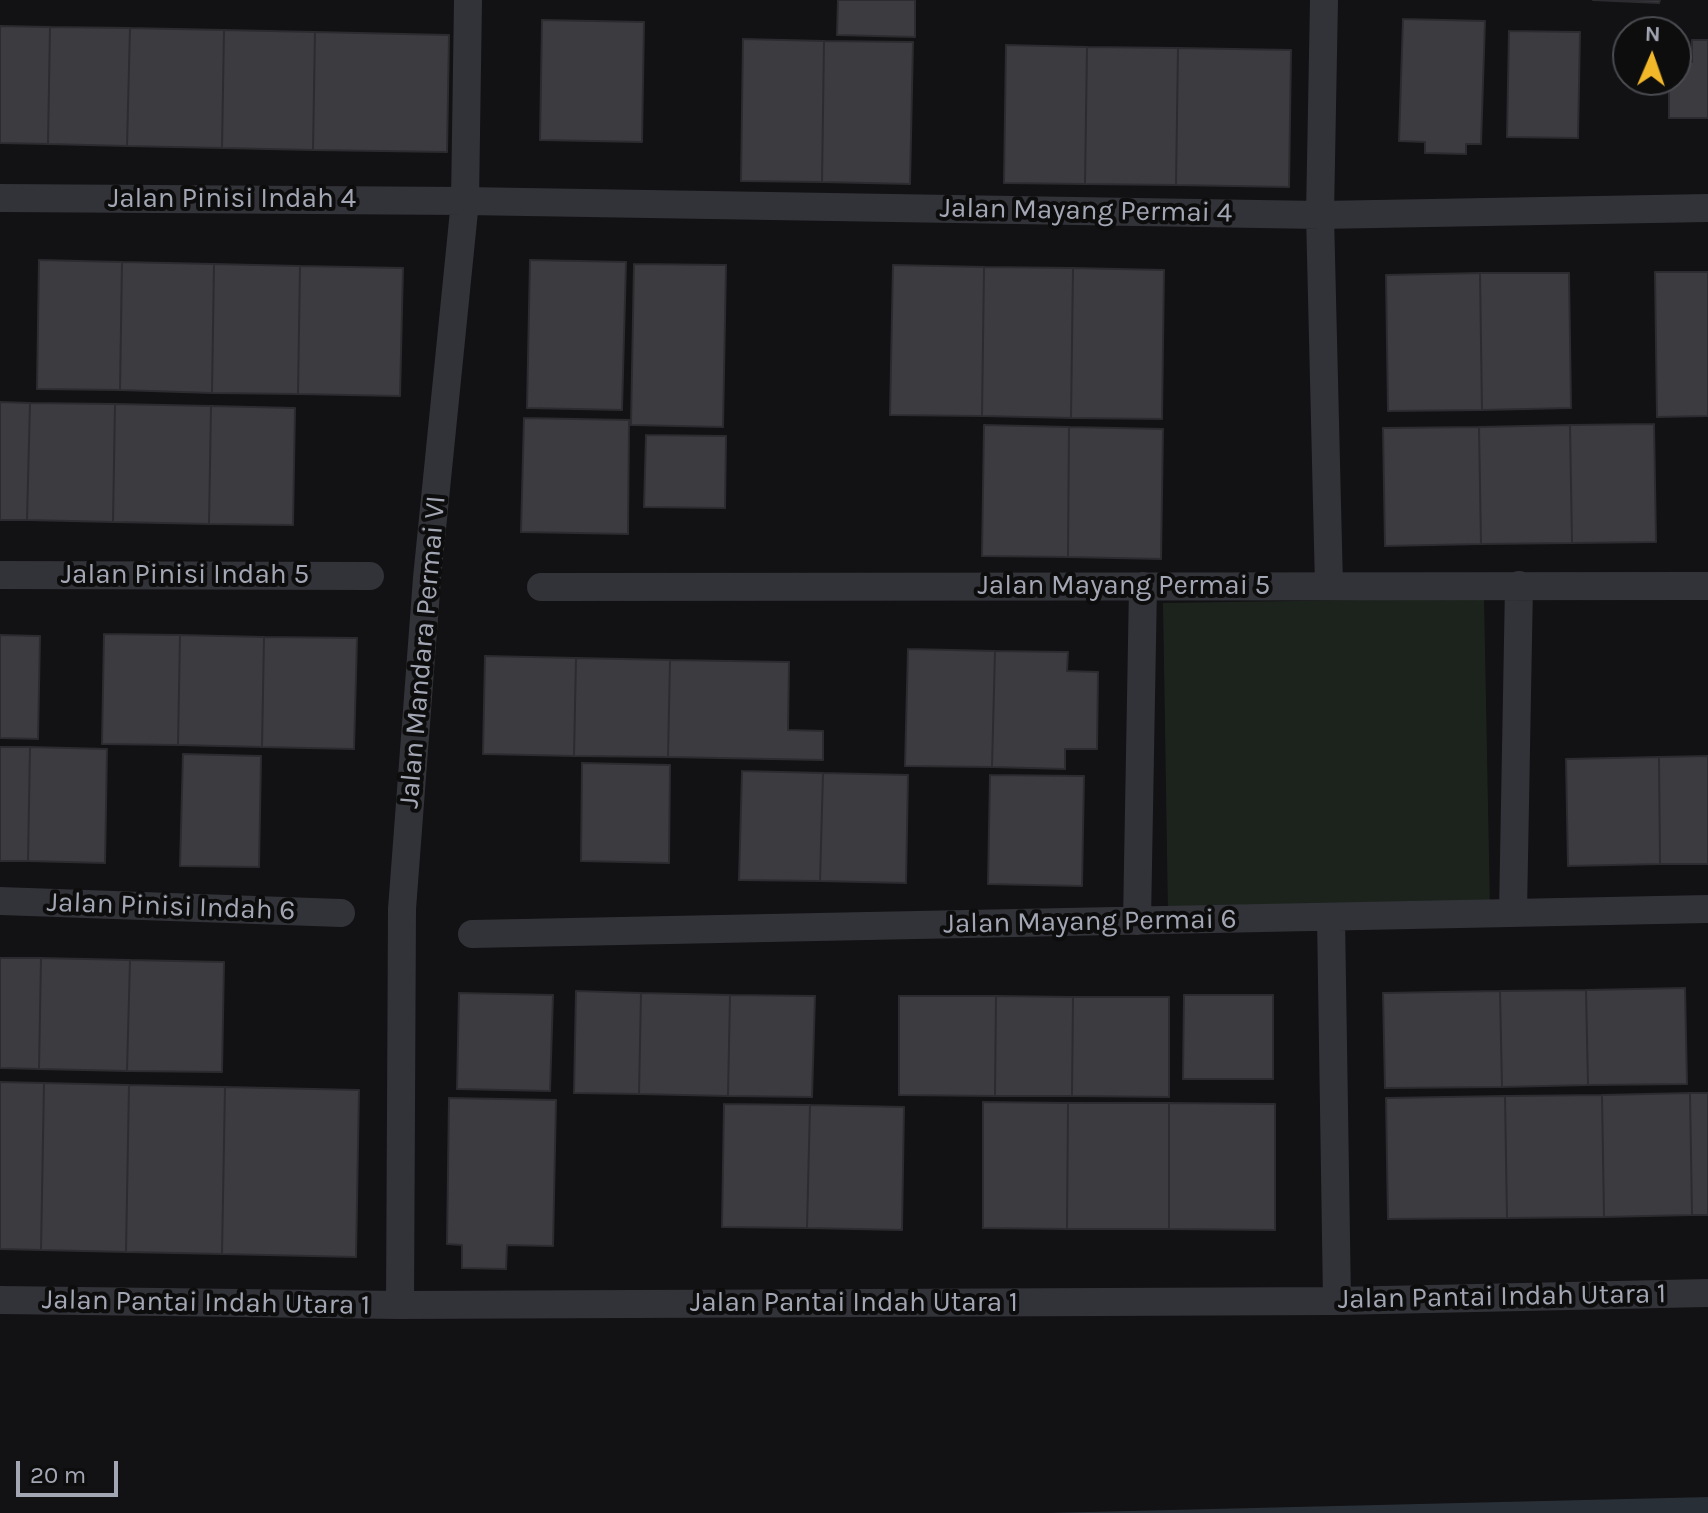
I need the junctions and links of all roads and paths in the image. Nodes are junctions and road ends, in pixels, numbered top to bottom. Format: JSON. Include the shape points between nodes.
{"nodes":[{"id":1,"x":468,"y":0,"type":"edge"},
{"id":2,"x":1324,"y":0,"type":"edge"},
{"id":3,"x":0,"y":198,"type":"edge"},
{"id":4,"x":465,"y":201,"type":"junction"},
{"id":5,"x":1708,"y":208,"type":"edge"},
{"id":6,"x":1320,"y":215,"type":"junction"},
{"id":7,"x":0,"y":575,"type":"edge"},
{"id":8,"x":370,"y":576,"type":"dead end"},
{"id":9,"x":1519,"y":585,"type":"junction"},
{"id":10,"x":1143,"y":586,"type":"junction"},
{"id":11,"x":1329,"y":586,"type":"junction"},
{"id":12,"x":1708,"y":586,"type":"edge"},
{"id":13,"x":541,"y":587,"type":"dead end"},
{"id":14,"x":0,"y":901,"type":"edge"},
{"id":15,"x":1708,"y":909,"type":"edge"},
{"id":16,"x":341,"y":913,"type":"dead end"},
{"id":17,"x":1513,"y":913,"type":"junction"},
{"id":18,"x":1331,"y":917,"type":"junction"},
{"id":19,"x":1137,"y":921,"type":"junction"},
{"id":20,"x":472,"y":934,"type":"dead end"},
{"id":21,"x":1708,"y":1293,"type":"edge"},
{"id":22,"x":0,"y":1300,"type":"edge"},
{"id":23,"x":1337,"y":1301,"type":"junction"},
{"id":24,"x":400,"y":1305,"type":"junction"}],
"edges":[{"from":1,"to":4,"type":"street","name":"Jalan Mandara Permai VI"},
{"from":2,"to":6,"type":"street"},
{"from":3,"to":4,"type":"street","name":"Jalan Pinisi Indah 4"},
{"from":4,"to":6,"type":"street","name":"Jalan Mayang Permai 4"},
{"from":4,"to":24,"type":"street","name":"Jalan Mandara Permai VI","via":[[427,578],[402,909]]},
{"from":5,"to":6,"type":"street","name":"Jalan Mayang Permai 4"},
{"from":6,"to":11,"type":"street"},
{"from":7,"to":8,"type":"street","name":"Jalan Pinisi Indah 5"},
{"from":9,"to":11,"type":"street","name":"Jalan Mayang Permai 5"},
{"from":9,"to":12,"type":"street","name":"Jalan Mayang Permai 5"},
{"from":9,"to":17,"type":"street"},
{"from":10,"to":11,"type":"street","name":"Jalan Mayang Permai 5"},
{"from":10,"to":13,"type":"street","name":"Jalan Mayang Permai 5"},
{"from":10,"to":19,"type":"street"},
{"from":14,"to":16,"type":"street","name":"Jalan Pinisi Indah 6"},
{"from":15,"to":17,"type":"street","name":"Jalan Mayang Permai 6"},
{"from":17,"to":18,"type":"street","name":"Jalan Mayang Permai 6"},
{"from":18,"to":19,"type":"street","name":"Jalan Mayang Permai 6"},
{"from":18,"to":23,"type":"street"},
{"from":19,"to":20,"type":"street","name":"Jalan Mayang Permai 6"},
{"from":21,"to":23,"type":"street","name":"Jalan Pantai Indah Utara 1"},
{"from":22,"to":24,"type":"street","name":"Jalan Pantai Indah Utara 1"},
{"from":23,"to":24,"type":"street","name":"Jalan Pantai Indah Utara 1"}]}
